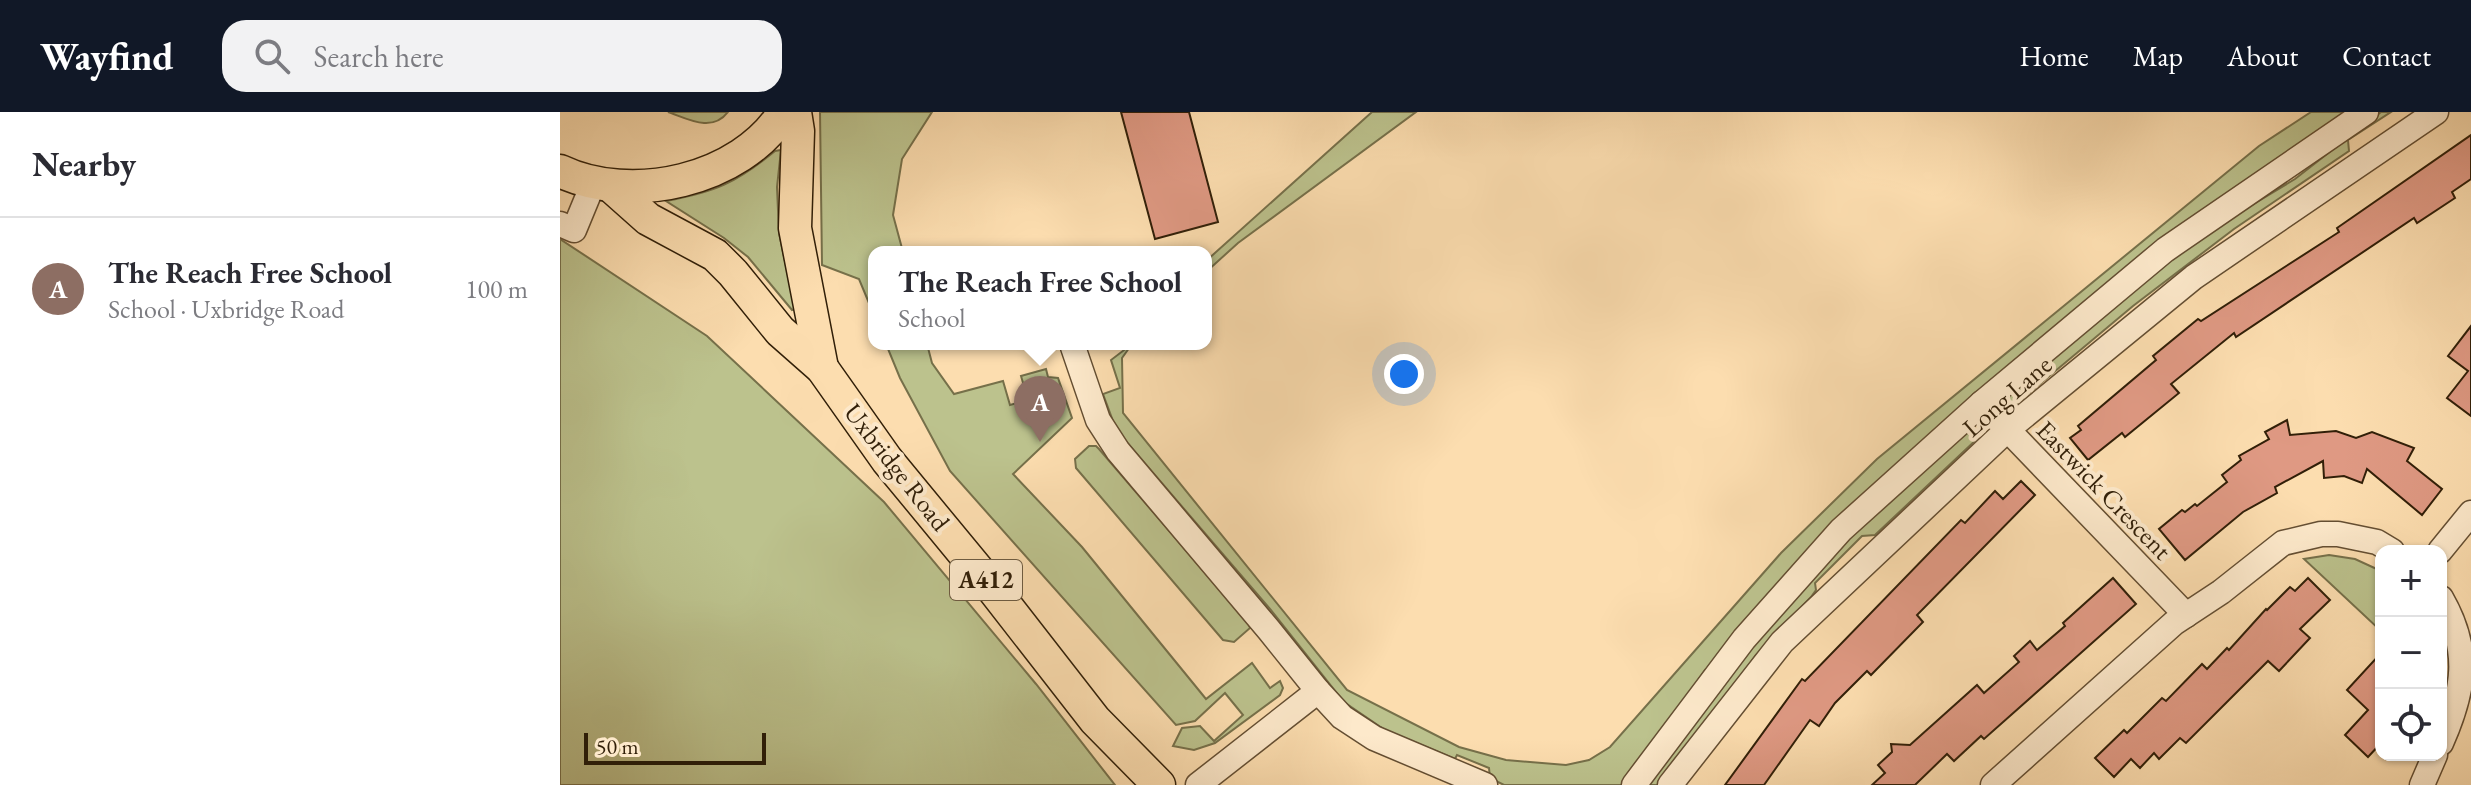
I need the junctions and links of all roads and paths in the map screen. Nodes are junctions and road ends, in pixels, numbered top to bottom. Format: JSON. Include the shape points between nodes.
{"nodes":[{"id":1,"x":784,"y":112,"type":"edge"},
{"id":2,"x":795,"y":112,"type":"edge"},
{"id":3,"x":2366,"y":112,"type":"edge"},
{"id":4,"x":2436,"y":112,"type":"edge"},
{"id":5,"x":560,"y":171,"type":"edge"},
{"id":6,"x":602,"y":186,"type":"junction"},
{"id":7,"x":560,"y":224,"type":"edge"},
{"id":8,"x":1074,"y":350,"type":"edge"},
{"id":9,"x":822,"y":368,"type":"junction"},
{"id":10,"x":1982,"y":403,"type":"junction"},
{"id":11,"x":2007,"y":430,"type":"junction"},
{"id":12,"x":2471,"y":513,"type":"edge"},
{"id":13,"x":2380,"y":545,"type":"edge"},
{"id":14,"x":2445,"y":545,"type":"edge"},
{"id":15,"x":2447,"y":606,"type":"edge"},
{"id":16,"x":2186,"y":615,"type":"junction"},
{"id":17,"x":1318,"y":691,"type":"junction"},
{"id":18,"x":2447,"y":729,"type":"edge"},
{"id":19,"x":2432,"y":761,"type":"edge"},
{"id":20,"x":1159,"y":785,"type":"edge"},
{"id":21,"x":1198,"y":785,"type":"edge"},
{"id":22,"x":1485,"y":785,"type":"edge"},
{"id":23,"x":1634,"y":785,"type":"edge"},
{"id":24,"x":1670,"y":785,"type":"edge"},
{"id":25,"x":1993,"y":785,"type":"edge"},
{"id":26,"x":2422,"y":785,"type":"edge"}],
"edges":[{"from":1,"to":6,"type":"main road","via":[[745,153],[712,171],[630,188]]},
{"from":2,"to":9,"type":"main road","name":"Uxbridge Road","number":"A412","via":[[795,228]]},
{"from":3,"to":10,"type":"street","name":"Long Lane","via":[[2165,250]]},
{"from":4,"to":11,"type":"street","name":"Long Lane","via":[[2194,277]]},
{"from":5,"to":6,"type":"main road"},
{"from":6,"to":7,"type":"street","via":[[574,230]]},
{"from":6,"to":9,"type":"main road","name":"Uxbridge Road","number":"A412","via":[[648,219],[715,255],[780,331]]},
{"from":8,"to":17,"type":"street","via":[[1098,420],[1118,451]]},
{"from":9,"to":20,"type":"main road","name":"Uxbridge Road","number":"A412","via":[[887,460],[1095,720]]},
{"from":10,"to":11,"type":"street","name":"Eastwick Crescent"},
{"from":10,"to":23,"type":"street","name":"Long Lane","via":[[1841,530],[1744,639]]},
{"from":11,"to":16,"type":"street","name":"Eastwick Crescent"},
{"from":11,"to":24,"type":"street","name":"Long Lane","via":[[1782,642]]},
{"from":12,"to":14,"type":"street"},
{"from":13,"to":16,"type":"street","via":[[2338,534],[2283,543]]},
{"from":15,"to":18,"type":"street","via":[[2460,633],[2465,668]]},
{"from":16,"to":25,"type":"street"},
{"from":17,"to":21,"type":"street"},
{"from":17,"to":22,"type":"street","via":[[1342,717],[1374,738]]},
{"from":19,"to":26,"type":"street"}]}
